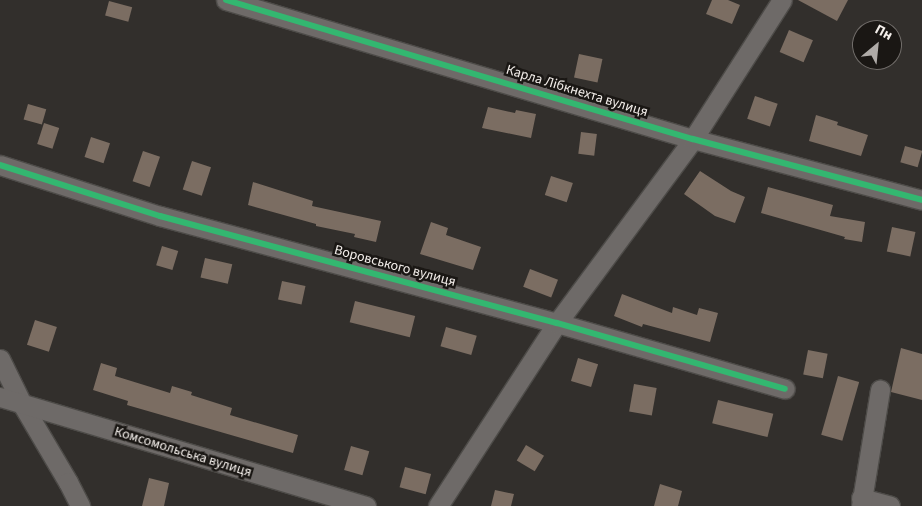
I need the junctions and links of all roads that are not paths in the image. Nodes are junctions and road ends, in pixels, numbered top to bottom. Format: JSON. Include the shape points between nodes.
{"nodes":[{"id":1,"x":226,"y":0,"type":"edge"},
{"id":2,"x":782,"y":0,"type":"edge"},
{"id":3,"x":693,"y":138,"type":"junction"},
{"id":4,"x":0,"y":166,"type":"edge"},
{"id":5,"x":922,"y":200,"type":"edge"},
{"id":6,"x":557,"y":323,"type":"junction"},
{"id":7,"x":0,"y":359,"type":"edge"},
{"id":8,"x":785,"y":389,"type":"dead end"},
{"id":9,"x":880,"y":390,"type":"dead end"},
{"id":10,"x":0,"y":397,"type":"edge"},
{"id":11,"x":22,"y":404,"type":"junction"},
{"id":12,"x":861,"y":502,"type":"edge"},
{"id":13,"x":80,"y":506,"type":"edge"},
{"id":14,"x":366,"y":506,"type":"edge"},
{"id":15,"x":438,"y":506,"type":"edge"},
{"id":16,"x":890,"y":506,"type":"edge"}],
"edges":[{"from":1,"to":3,"type":"street","name":"Карла Лібкнехта вулиця"},
{"from":2,"to":3,"type":"street"},
{"from":3,"to":5,"type":"street","name":"Карла Лібкнехта вулиця"},
{"from":3,"to":6,"type":"street"},
{"from":4,"to":6,"type":"street","name":"Воровського вулиця","via":[[160,216]]},
{"from":6,"to":8,"type":"street","name":"Воровського вулиця"},
{"from":6,"to":15,"type":"street"},
{"from":7,"to":11,"type":"street"},
{"from":9,"to":12,"type":"street"},
{"from":10,"to":11,"type":"street","name":"Комсомольська вулиця"},
{"from":11,"to":13,"type":"street"},
{"from":11,"to":14,"type":"street","name":"Комсомольська вулиця"},
{"from":12,"to":16,"type":"street"}]}
